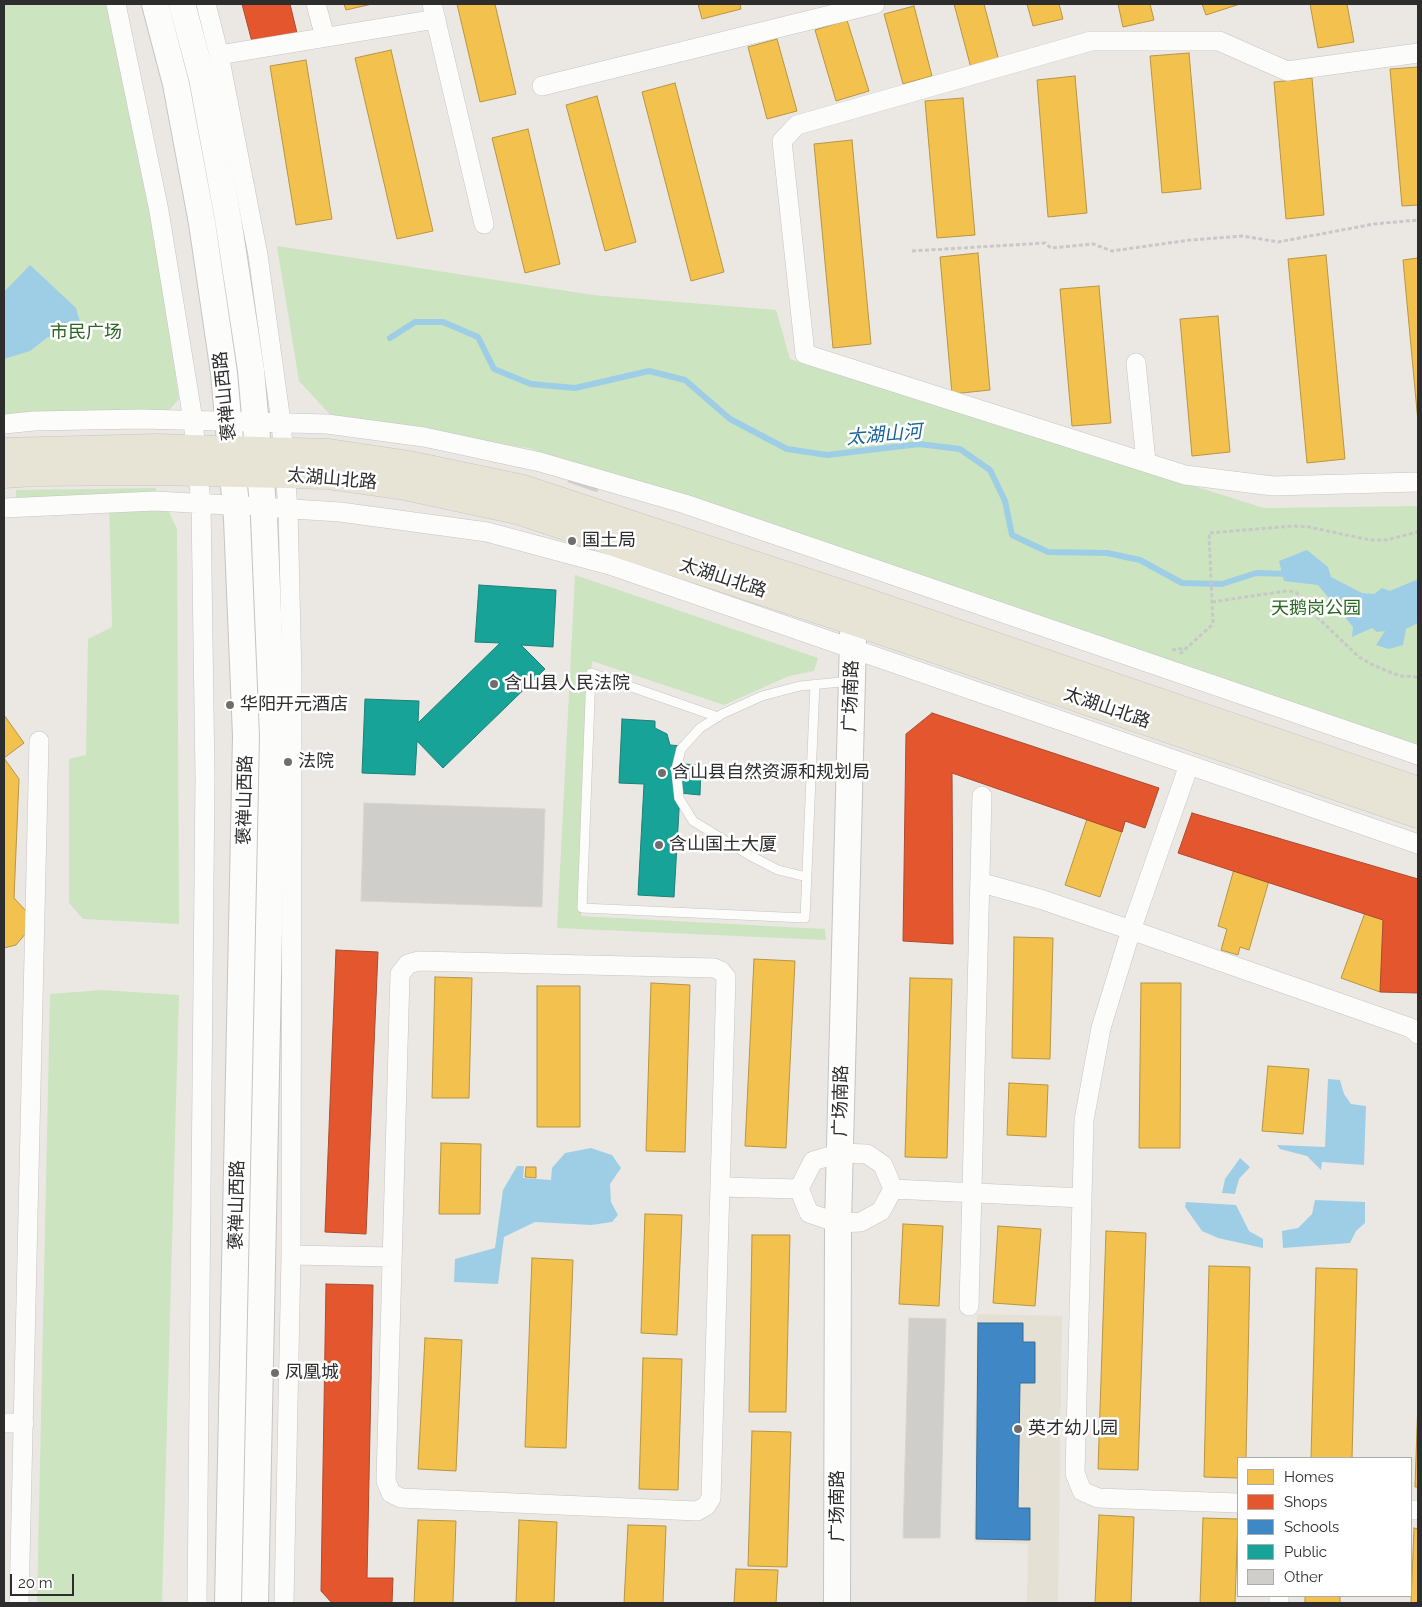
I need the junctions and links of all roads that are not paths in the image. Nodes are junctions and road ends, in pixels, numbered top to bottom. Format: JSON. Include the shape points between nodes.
{"nodes":[{"id":1,"x":116,"y":4,"type":"edge"},
{"id":2,"x":155,"y":4,"type":"edge"},
{"id":3,"x":182,"y":4,"type":"edge"},
{"id":4,"x":206,"y":4,"type":"edge"},
{"id":5,"x":316,"y":4,"type":"edge"},
{"id":6,"x":875,"y":4,"type":"edge"},
{"id":7,"x":434,"y":11,"type":"edge"},
{"id":8,"x":325,"y":38,"type":"junction"},
{"id":9,"x":1418,"y":53,"type":"edge"},
{"id":10,"x":219,"y":55,"type":"junction"},
{"id":11,"x":542,"y":86,"type":"dead end"},
{"id":12,"x":484,"y":224,"type":"dead end"},
{"id":13,"x":1136,"y":364,"type":"dead end"},
{"id":14,"x":193,"y":420,"type":"junction"},
{"id":15,"x":228,"y":421,"type":"junction"},
{"id":16,"x":256,"y":422,"type":"junction"},
{"id":17,"x":281,"y":422,"type":"junction"},
{"id":18,"x":4,"y":424,"type":"edge"},
{"id":19,"x":4,"y":452,"type":"edge"},
{"id":20,"x":197,"y":460,"type":"junction"},
{"id":21,"x":232,"y":461,"type":"junction"},
{"id":22,"x":272,"y":462,"type":"junction"},
{"id":23,"x":1146,"y":462,"type":"junction"},
{"id":24,"x":4,"y":474,"type":"edge"},
{"id":25,"x":1418,"y":482,"type":"edge"},
{"id":26,"x":201,"y":504,"type":"junction"},
{"id":27,"x":236,"y":506,"type":"junction"},
{"id":28,"x":4,"y":508,"type":"edge"},
{"id":29,"x":276,"y":508,"type":"junction"},
{"id":30,"x":854,"y":610,"type":"junction"},
{"id":31,"x":852,"y":648,"type":"junction"},
{"id":32,"x":851,"y":680,"type":"junction"},
{"id":33,"x":815,"y":684,"type":"junction"},
{"id":34,"x":718,"y":717,"type":"junction"},
{"id":35,"x":39,"y":741,"type":"dead end"},
{"id":36,"x":1418,"y":755,"type":"edge"},
{"id":37,"x":1190,"y":765,"type":"junction"},
{"id":38,"x":1418,"y":791,"type":"edge"},
{"id":39,"x":982,"y":796,"type":"dead end"},
{"id":40,"x":1418,"y":814,"type":"edge"},
{"id":41,"x":1418,"y":844,"type":"edge"},
{"id":42,"x":807,"y":877,"type":"junction"},
{"id":43,"x":982,"y":883,"type":"junction"},
{"id":44,"x":1131,"y":930,"type":"junction"},
{"id":45,"x":1418,"y":1034,"type":"edge"},
{"id":46,"x":840,"y":1153,"type":"junction"},
{"id":47,"x":720,"y":1187,"type":"junction"},
{"id":48,"x":799,"y":1189,"type":"junction"},
{"id":49,"x":893,"y":1189,"type":"junction"},
{"id":50,"x":973,"y":1193,"type":"junction"},
{"id":51,"x":1082,"y":1198,"type":"junction"},
{"id":52,"x":838,"y":1223,"type":"junction"},
{"id":53,"x":291,"y":1254,"type":"junction"},
{"id":54,"x":392,"y":1257,"type":"junction"},
{"id":55,"x":969,"y":1306,"type":"dead end"},
{"id":56,"x":4,"y":1422,"type":"edge"},
{"id":57,"x":24,"y":1424,"type":"junction"},
{"id":58,"x":1237,"y":1503,"type":"edge"},
{"id":59,"x":20,"y":1603,"type":"edge"},
{"id":60,"x":197,"y":1603,"type":"edge"},
{"id":61,"x":228,"y":1603,"type":"edge"},
{"id":62,"x":255,"y":1603,"type":"edge"},
{"id":63,"x":284,"y":1603,"type":"edge"},
{"id":64,"x":838,"y":1603,"type":"edge"}],
"edges":[{"from":1,"to":14,"type":"street","via":[[159,210]]},
{"from":2,"to":15,"type":"main road","name":"褒禅山西路","via":[[176,84],[202,223]]},
{"from":3,"to":16,"type":"main road","name":"褒禅山西路","via":[[202,78],[228,219]]},
{"from":4,"to":10,"type":"street"},
{"from":5,"to":8,"type":"street"},
{"from":6,"to":11,"type":"street"},
{"from":7,"to":8,"type":"street"},
{"from":7,"to":12,"type":"street"},
{"from":8,"to":10,"type":"street"},
{"from":9,"to":23,"type":"street","via":[[1287,71],[1219,41],[1091,41],[798,125],[782,141],[805,354]]},
{"from":10,"to":17,"type":"street","via":[[258,256]]},
{"from":13,"to":23,"type":"street"},
{"from":14,"to":15,"type":"street"},
{"from":14,"to":18,"type":"street"},
{"from":14,"to":20,"type":"street"},
{"from":15,"to":16,"type":"street"},
{"from":15,"to":21,"type":"main road","name":"褒禅山西路"},
{"from":16,"to":17,"type":"street"},
{"from":16,"to":22,"type":"main road","name":"褒禅山西路"},
{"from":17,"to":22,"type":"street"},
{"from":17,"to":36,"type":"street","via":[[327,424],[424,437],[540,462],[694,507]]},
{"from":19,"to":20,"type":"main road","name":"太湖山北路","via":[[33,450]]},
{"from":20,"to":21,"type":"main road","name":"太湖山北路"},
{"from":20,"to":24,"type":"main road","name":"太湖山北路"},
{"from":20,"to":26,"type":"street"},
{"from":21,"to":22,"type":"main road","name":"太湖山北路"},
{"from":21,"to":27,"type":"main road","name":"褒禅山西路"},
{"from":22,"to":29,"type":"main road","name":"褒禅山西路"},
{"from":22,"to":30,"type":"main road","name":"太湖山北路","via":[[329,453],[523,488]]},
{"from":23,"to":25,"type":"street","via":[[1186,475],[1273,486]]},
{"from":26,"to":27,"type":"street"},
{"from":26,"to":28,"type":"street","via":[[155,501]]},
{"from":26,"to":60,"type":"street","via":[[205,787]]},
{"from":27,"to":29,"type":"street"},
{"from":27,"to":61,"type":"main road","name":"褒禅山西路","via":[[246,736]]},
{"from":29,"to":31,"type":"street","via":[[349,513],[487,532],[610,565]]},
{"from":29,"to":53,"type":"street","via":[[292,679]]},
{"from":29,"to":62,"type":"main road","name":"褒禅山西路"},
{"from":30,"to":31,"type":"main road","name":"广场南路"},
{"from":30,"to":38,"type":"main road","name":"太湖山北路"},
{"from":30,"to":40,"type":"main road","name":"太湖山北路"},
{"from":31,"to":32,"type":"main road","name":"广场南路"},
{"from":31,"to":37,"type":"street"},
{"from":32,"to":33,"type":"lane"},
{"from":32,"to":46,"type":"main road","name":"广场南路"},
{"from":33,"to":34,"type":"lane","via":[[762,696]]},
{"from":33,"to":42,"type":"lane"},
{"from":34,"to":42,"type":"lane","via":[[700,728],[681,749],[676,770],[679,798],[693,821],[714,835],[778,870]]},
{"from":34,"to":42,"type":"lane","via":[[591,673],[582,908],[805,918]]},
{"from":35,"to":57,"type":"street"},
{"from":37,"to":41,"type":"street"},
{"from":37,"to":44,"type":"street"},
{"from":39,"to":43,"type":"street"},
{"from":43,"to":44,"type":"street"},
{"from":43,"to":50,"type":"street"},
{"from":44,"to":45,"type":"street","via":[[1411,1028]]},
{"from":44,"to":51,"type":"street","via":[[1101,1028],[1084,1120]]},
{"from":46,"to":48,"type":"street","via":[[813,1161]]},
{"from":46,"to":49,"type":"street","via":[[867,1154],[883,1165]]},
{"from":46,"to":52,"type":"main road","name":"广场南路"},
{"from":47,"to":48,"type":"street"},
{"from":47,"to":54,"type":"street","via":[[726,978],[721,971],[714,968],[419,961],[408,964],[400,974]]},
{"from":47,"to":54,"type":"street","via":[[711,1498],[698,1510],[401,1498],[391,1493],[386,1481]]},
{"from":48,"to":52,"type":"street","via":[[809,1213]]},
{"from":49,"to":50,"type":"street"},
{"from":49,"to":52,"type":"street","via":[[881,1212],[861,1222]]},
{"from":50,"to":51,"type":"street"},
{"from":50,"to":55,"type":"street"},
{"from":51,"to":58,"type":"street","via":[[1075,1473],[1082,1491],[1098,1498]]},
{"from":52,"to":64,"type":"main road","name":"广场南路"},
{"from":53,"to":54,"type":"street"},
{"from":53,"to":63,"type":"street"},
{"from":56,"to":57,"type":"street"},
{"from":57,"to":59,"type":"street"}]}
